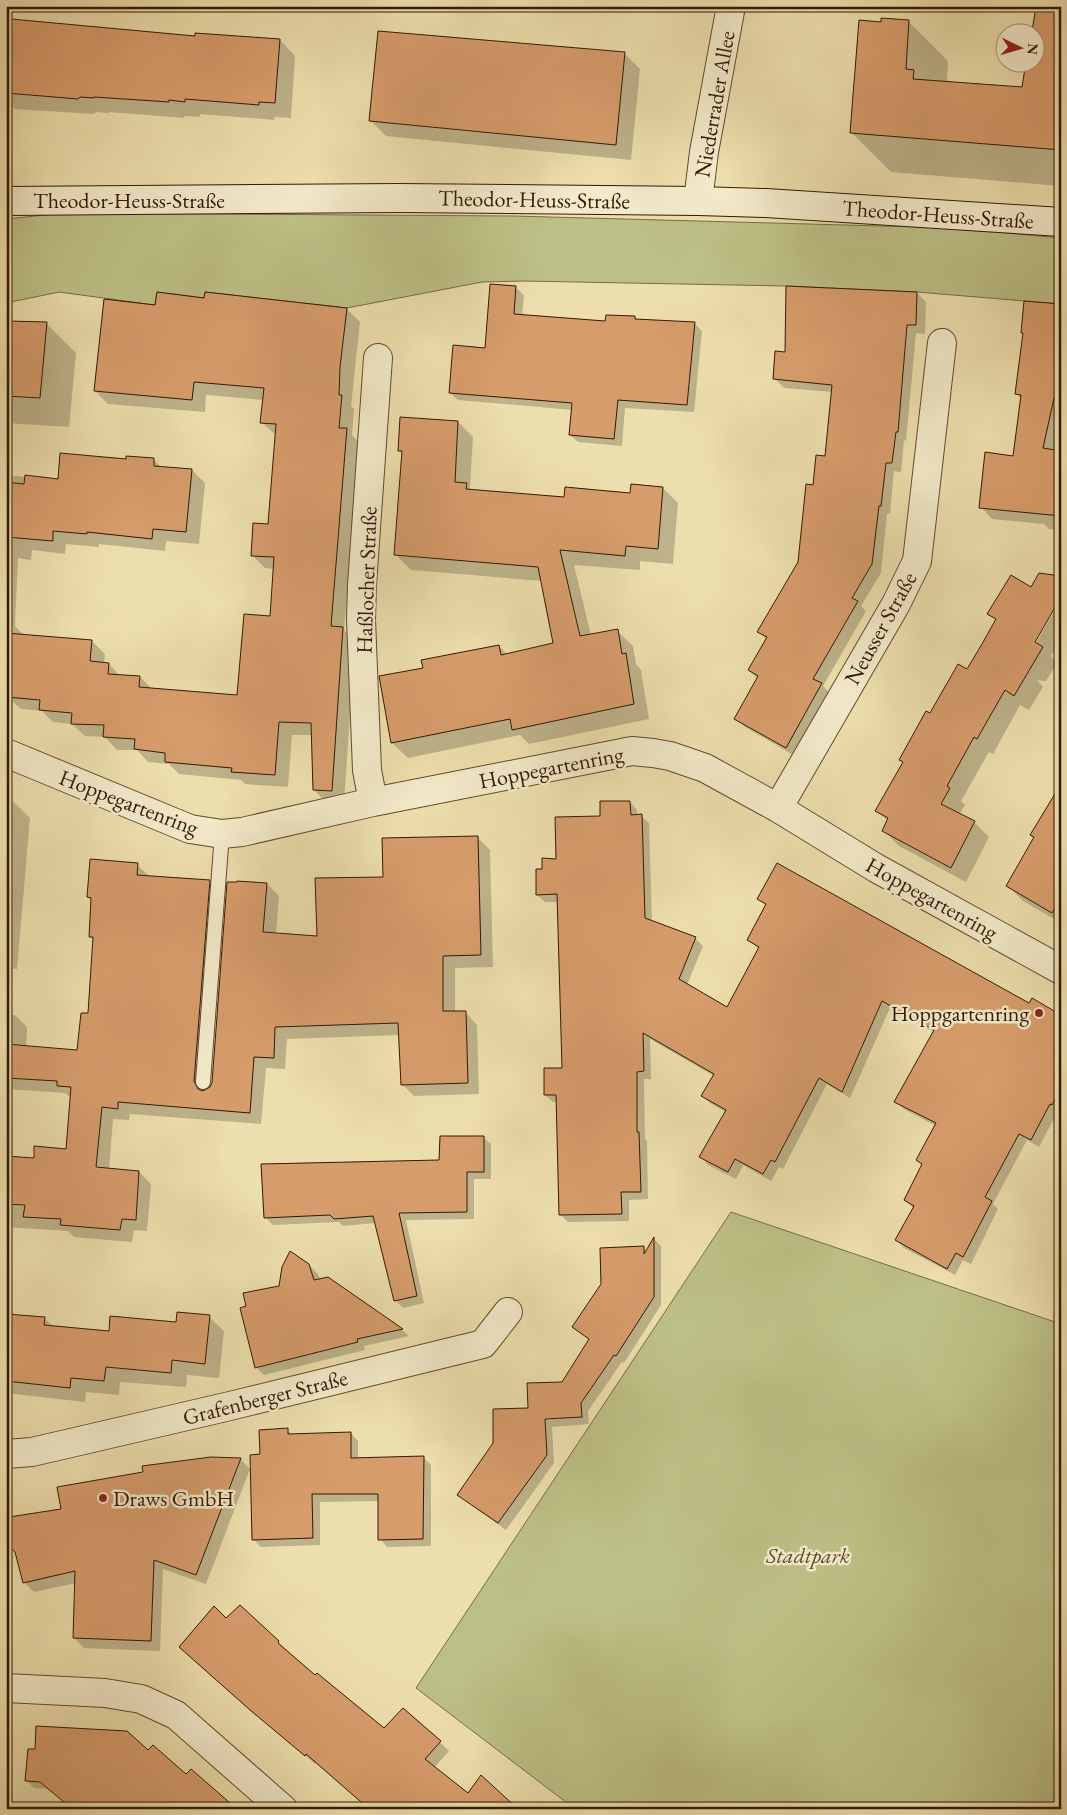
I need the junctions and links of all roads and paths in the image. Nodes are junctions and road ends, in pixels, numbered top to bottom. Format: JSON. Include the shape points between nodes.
{"nodes":[{"id":1,"x":731,"y":6,"type":"edge"},
{"id":2,"x":6,"y":201,"type":"edge"},
{"id":3,"x":698,"y":201,"type":"junction"},
{"id":4,"x":1061,"y":222,"type":"edge"},
{"id":5,"x":942,"y":343,"type":"dead end"},
{"id":6,"x":378,"y":358,"type":"dead end"},
{"id":7,"x":6,"y":753,"type":"edge"},
{"id":8,"x":373,"y":802,"type":"junction"},
{"id":9,"x":778,"y":808,"type":"junction"},
{"id":10,"x":222,"y":834,"type":"junction"},
{"id":11,"x":1061,"y":970,"type":"edge"},
{"id":12,"x":203,"y":1082,"type":"dead end"},
{"id":13,"x":508,"y":1312,"type":"dead end"},
{"id":14,"x":6,"y":1454,"type":"edge"},
{"id":15,"x":6,"y":1688,"type":"edge"},
{"id":16,"x":283,"y":1809,"type":"edge"}],
"edges":[{"from":1,"to":3,"type":"street","name":"Niederrader Allee","via":[[701,166]]},
{"from":2,"to":3,"type":"street","name":"Theodor-Heuss-Straße","via":[[399,198]]},
{"from":3,"to":4,"type":"street","name":"Theodor-Heuss-Straße"},
{"from":5,"to":9,"type":"street","name":"Neusser Straße","via":[[917,561],[896,604]]},
{"from":6,"to":8,"type":"street","name":"Haßlocher Straße","via":[[361,620],[367,770]]},
{"from":7,"to":10,"type":"street","name":"Hoppegartenring","via":[[190,829]]},
{"from":8,"to":9,"type":"street","name":"Hoppegartenring","via":[[632,751],[670,756],[705,768]]},
{"from":8,"to":10,"type":"street","name":"Hoppegartenring"},
{"from":9,"to":11,"type":"street","name":"Hoppegartenring","via":[[876,868]]},
{"from":10,"to":12,"type":"lane"},
{"from":13,"to":14,"type":"street","name":"Grafenberger Straße","via":[[484,1344],[32,1452]]},
{"from":15,"to":16,"type":"street","via":[[105,1693],[141,1699],[176,1715]]}]}
